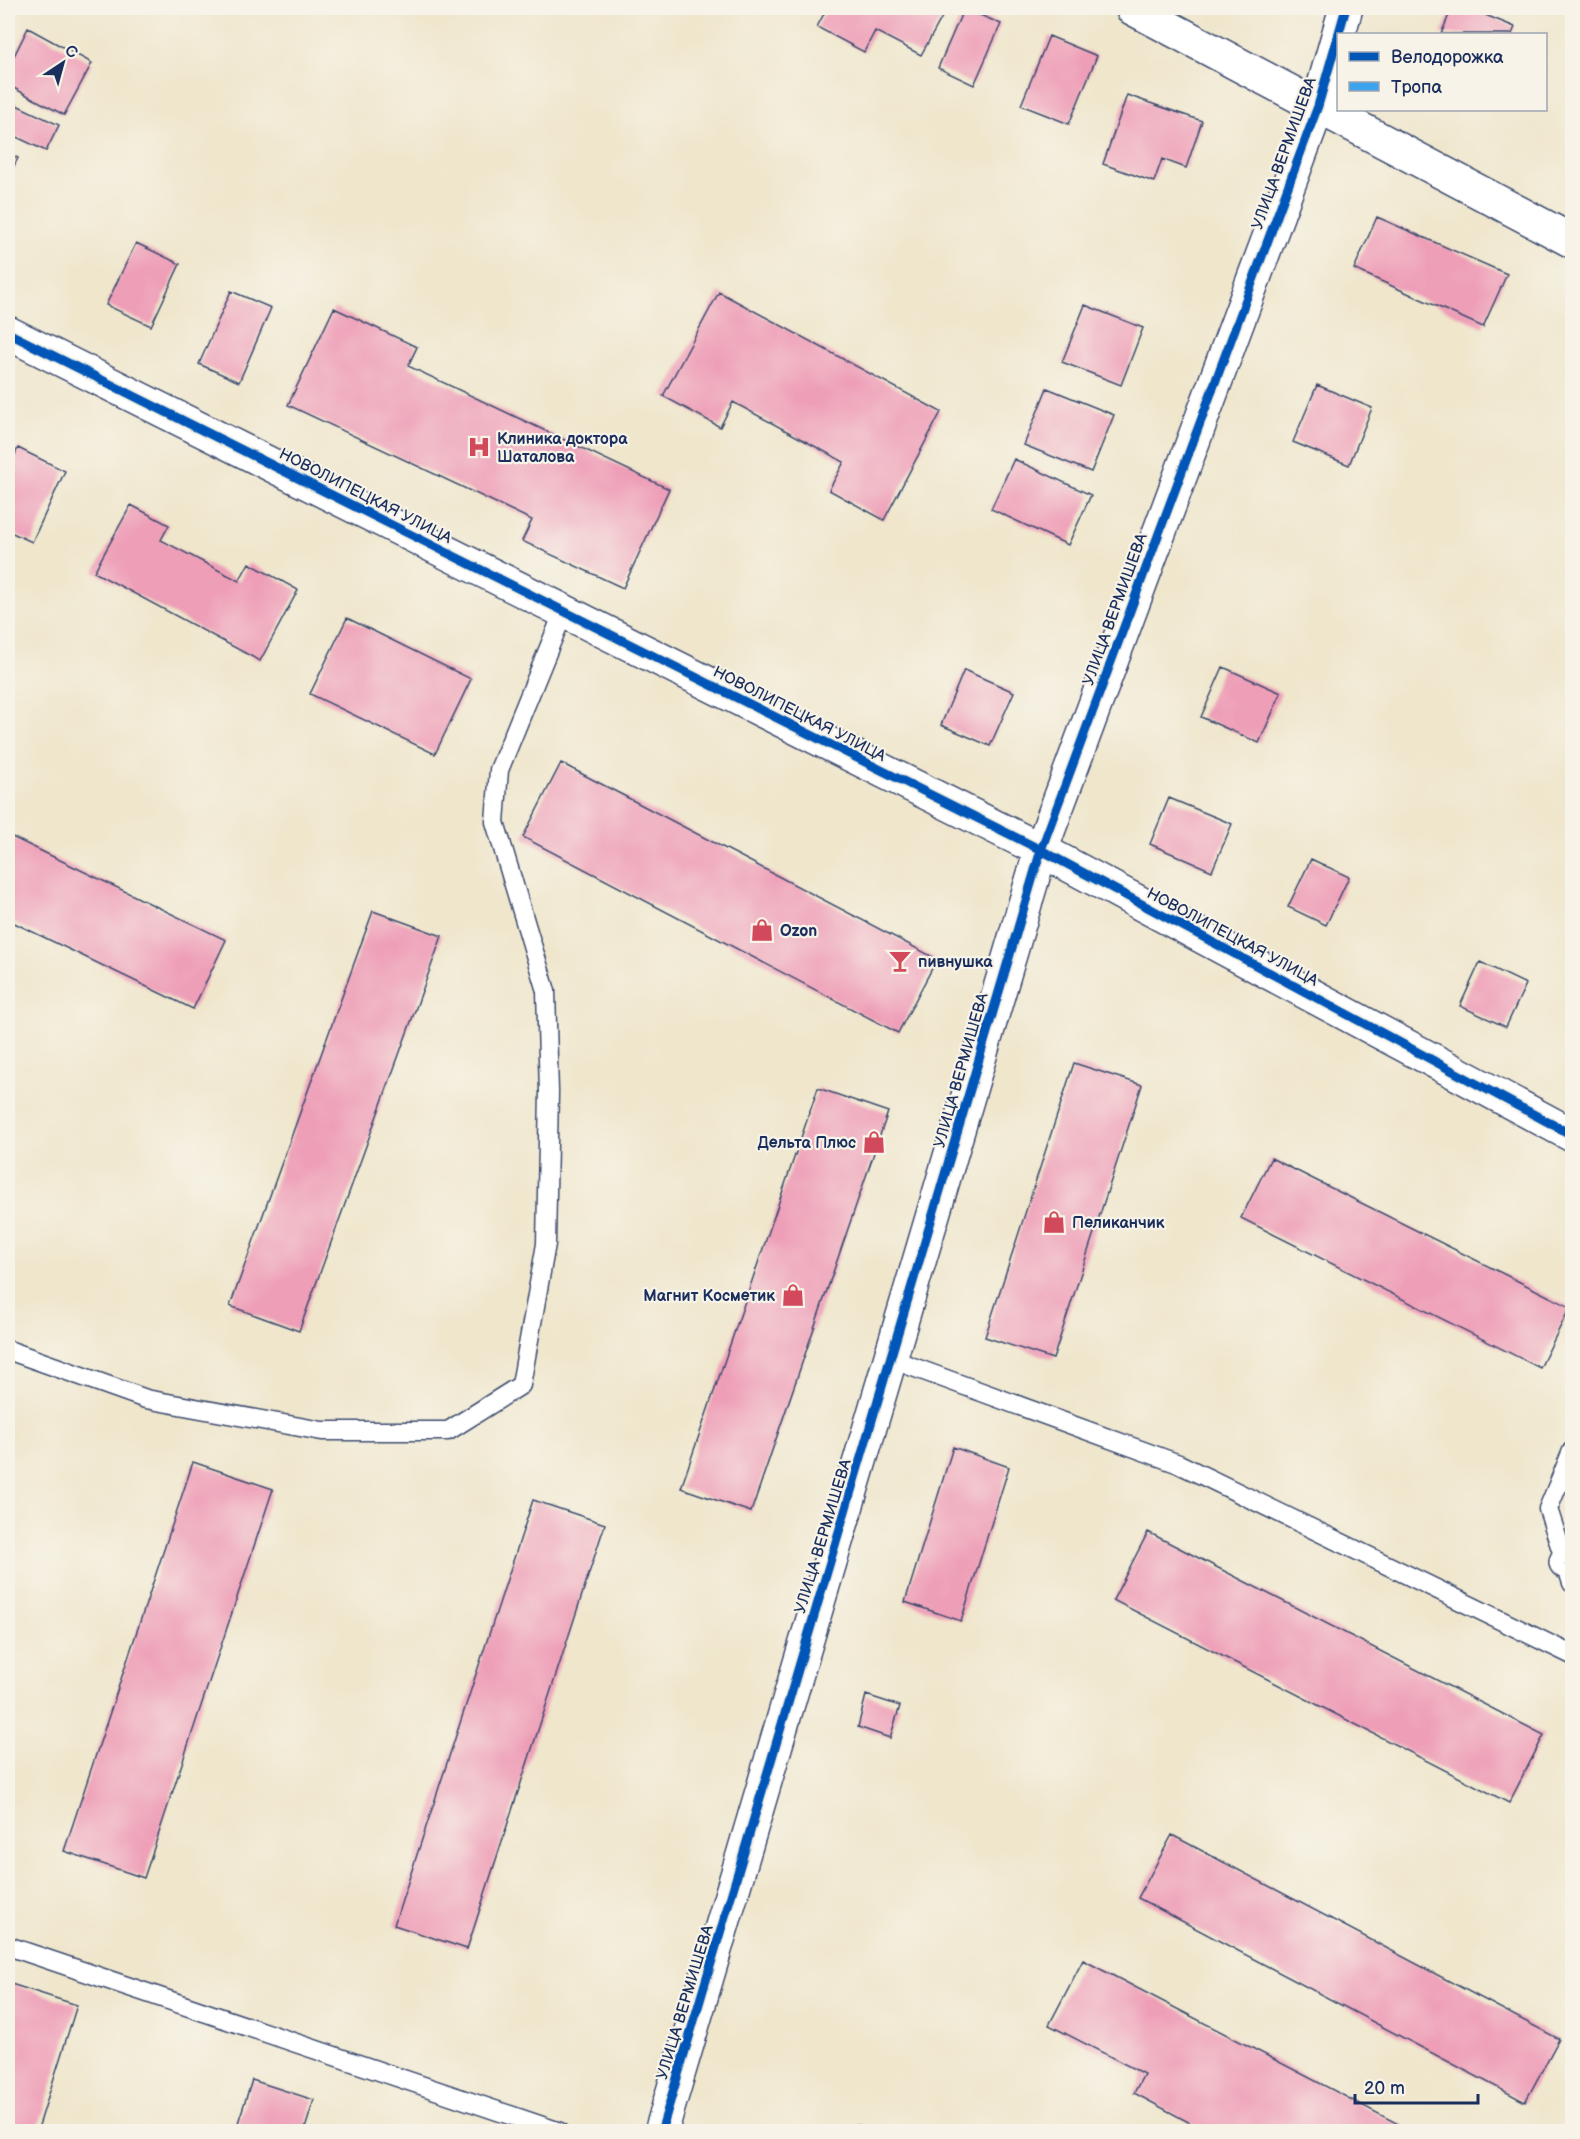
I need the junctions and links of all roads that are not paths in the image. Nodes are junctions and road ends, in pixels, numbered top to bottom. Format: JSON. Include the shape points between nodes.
{"nodes":[{"id":1,"x":1132,"y":8,"type":"edge"},
{"id":2,"x":1346,"y":8,"type":"edge"},
{"id":3,"x":1339,"y":33,"type":"edge"},
{"id":4,"x":1337,"y":40,"type":"edge"},
{"id":5,"x":1318,"y":106,"type":"junction"},
{"id":6,"x":1572,"y":241,"type":"edge"},
{"id":7,"x":8,"y":333,"type":"edge"},
{"id":8,"x":564,"y":611,"type":"junction"},
{"id":9,"x":1041,"y":850,"type":"junction"},
{"id":10,"x":1572,"y":1135,"type":"edge"},
{"id":11,"x":8,"y":1350,"type":"edge"},
{"id":12,"x":891,"y":1359,"type":"junction"},
{"id":13,"x":1572,"y":1450,"type":"edge"},
{"id":14,"x":1570,"y":1570,"type":"edge"},
{"id":15,"x":1572,"y":1655,"type":"edge"},
{"id":16,"x":8,"y":1946,"type":"edge"},
{"id":17,"x":560,"y":2132,"type":"edge"},
{"id":18,"x":661,"y":2132,"type":"edge"}],
"edges":[{"from":1,"to":5,"type":"street"},
{"from":2,"to":3,"type":"street","name":"УЛИЦА ВЕРМИШЕВА"},
{"from":4,"to":5,"type":"street","name":"УЛИЦА ВЕРМИШЕВА"},
{"from":5,"to":6,"type":"street"},
{"from":5,"to":9,"type":"street","name":"УЛИЦА ВЕРМИШЕВА"},
{"from":7,"to":8,"type":"street","name":"НОВОЛИПЕЦКАЯ УЛИЦА"},
{"from":8,"to":9,"type":"street","name":"НОВОЛИПЕЦКАЯ УЛИЦА"},
{"from":8,"to":11,"type":"lane","via":[[499,770],[495,822],[546,991],[546,1244],[521,1385],[448,1431],[322,1431],[146,1400]]},
{"from":9,"to":10,"type":"street","name":"НОВОЛИПЕЦКАЯ УЛИЦА"},
{"from":9,"to":12,"type":"street","name":"УЛИЦА ВЕРМИШЕВА"},
{"from":12,"to":15,"type":"lane","via":[[1179,1464]]},
{"from":12,"to":18,"type":"street","name":"УЛИЦА ВЕРМИШЕВА"},
{"from":13,"to":14,"type":"lane","via":[[1548,1509]]},
{"from":16,"to":17,"type":"lane"}]}
